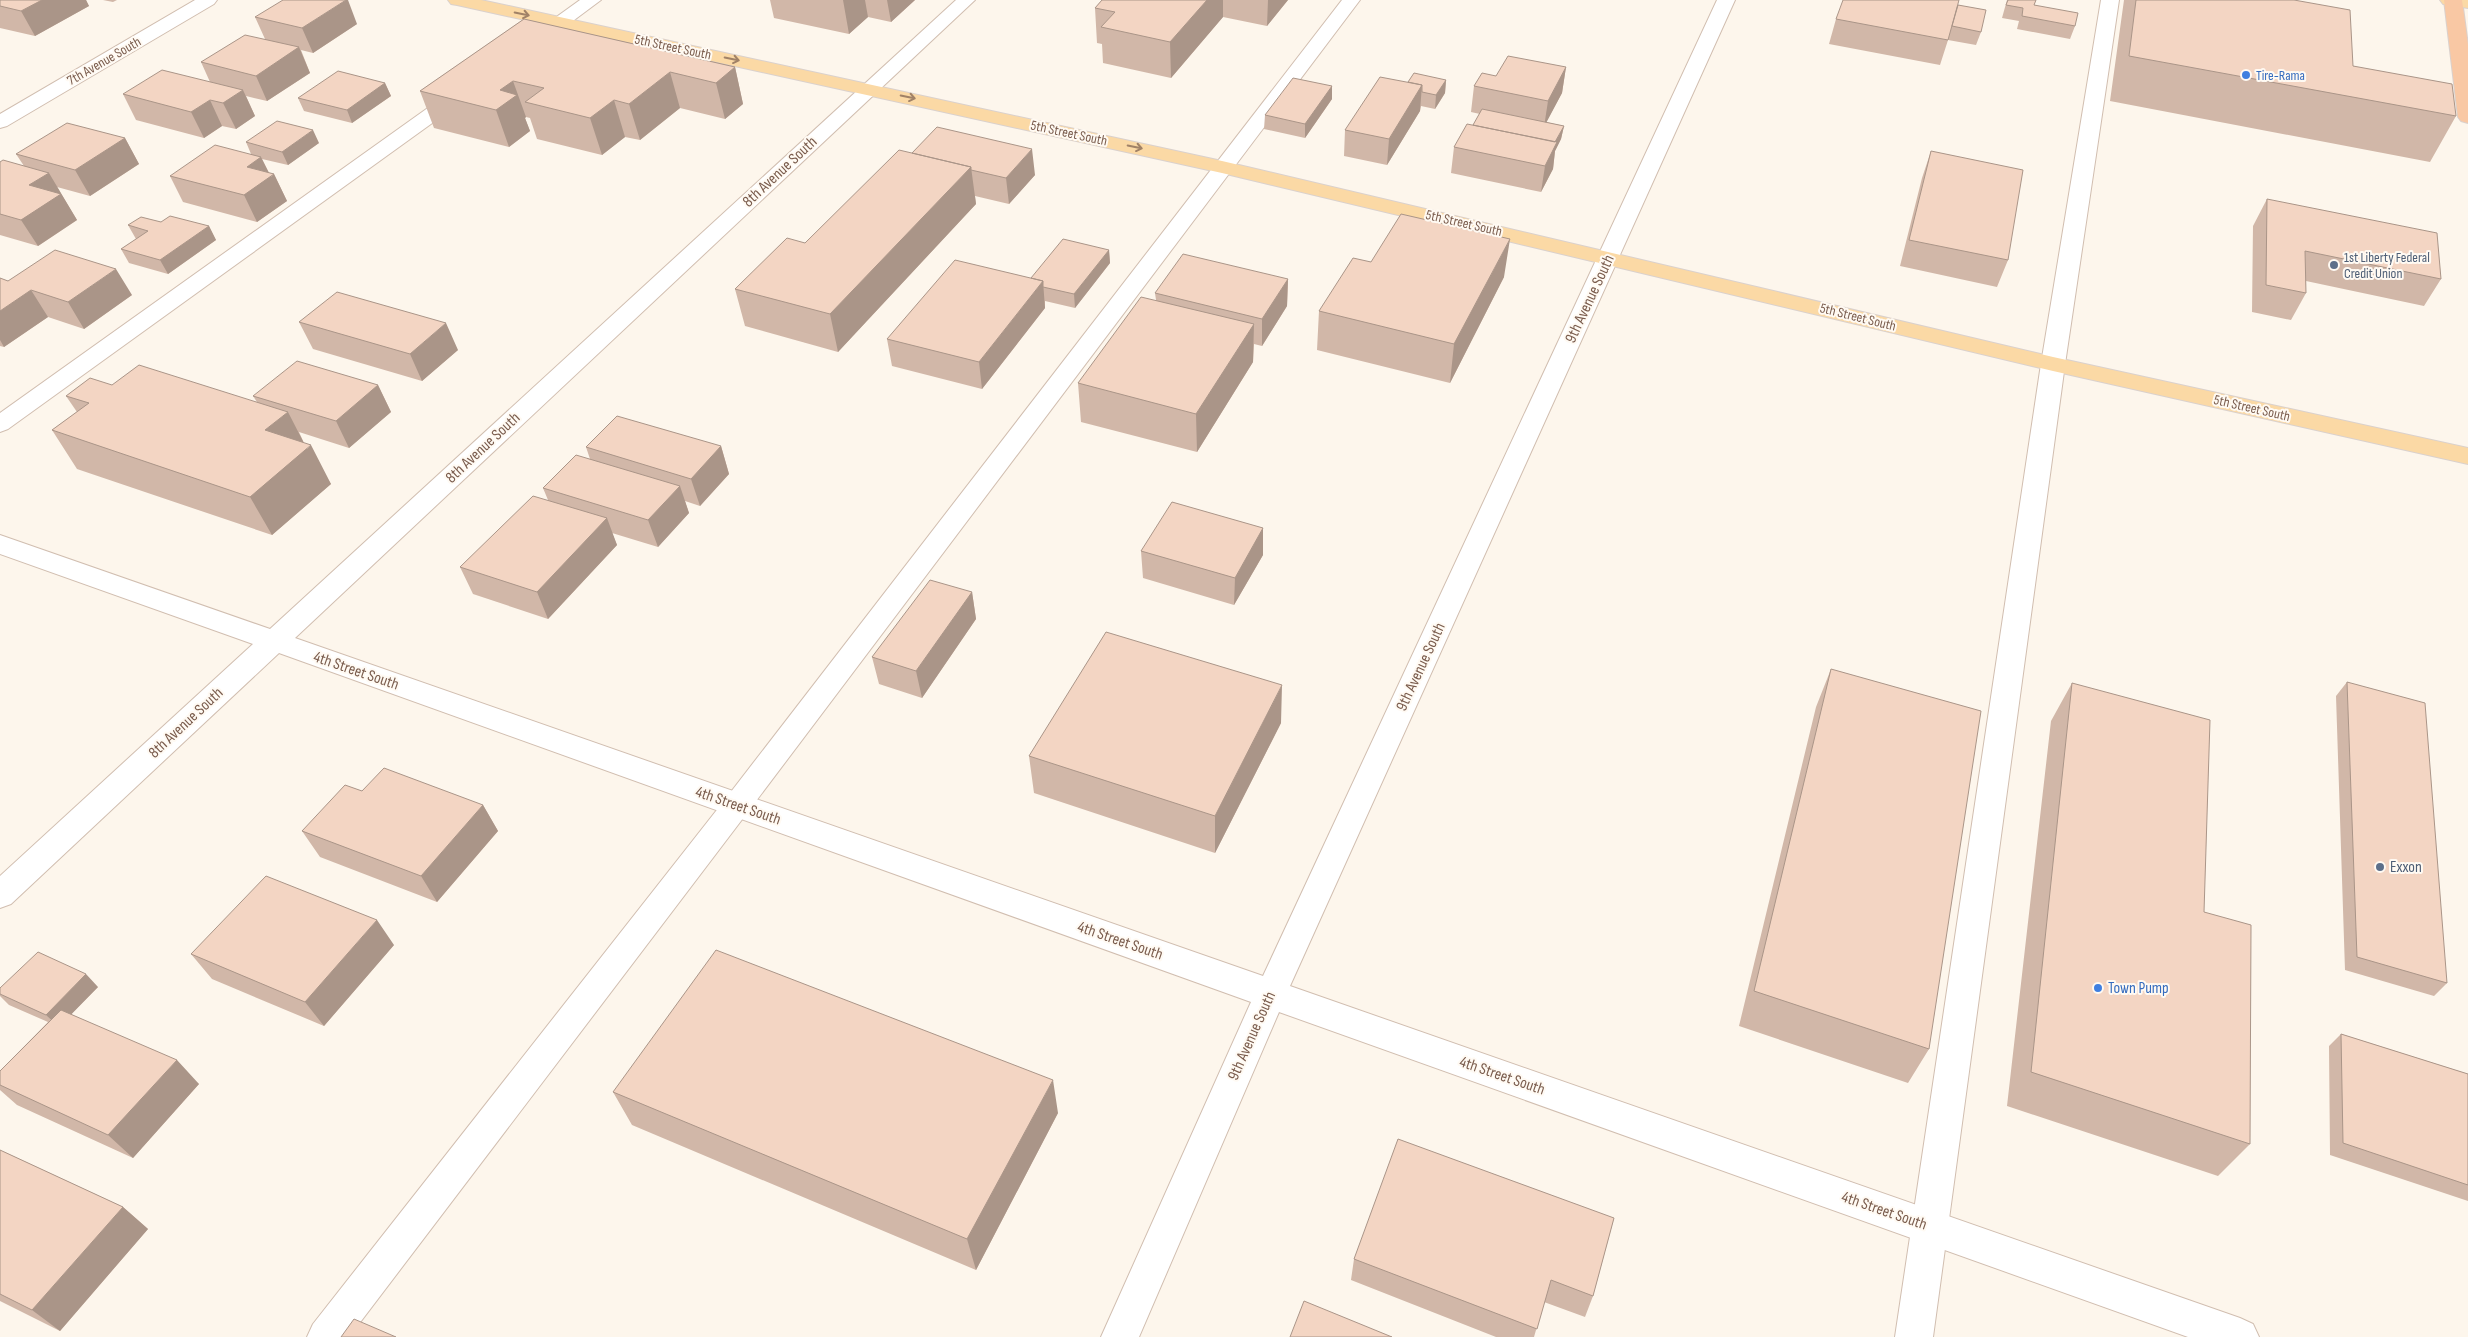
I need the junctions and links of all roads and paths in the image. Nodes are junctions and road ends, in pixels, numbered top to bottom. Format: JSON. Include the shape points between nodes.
{"nodes":[{"id":1,"x":208,"y":0,"type":"edge"},
{"id":2,"x":457,"y":0,"type":"edge"},
{"id":3,"x":592,"y":0,"type":"edge"},
{"id":4,"x":966,"y":0,"type":"edge"},
{"id":5,"x":1351,"y":0,"type":"edge"},
{"id":6,"x":1726,"y":0,"type":"edge"},
{"id":7,"x":2110,"y":0,"type":"edge"},
{"id":8,"x":2452,"y":0,"type":"edge"},
{"id":9,"x":2468,"y":3,"type":"edge"},
{"id":10,"x":560,"y":22,"type":"junction"},
{"id":11,"x":520,"y":52,"type":"edge"},
{"id":12,"x":479,"y":81,"type":"edge"},
{"id":13,"x":870,"y":89,"type":"junction"},
{"id":14,"x":2468,"y":117,"type":"edge"},
{"id":15,"x":0,"y":122,"type":"edge"},
{"id":16,"x":1222,"y":167,"type":"junction"},
{"id":17,"x":1609,"y":257,"type":"junction"},
{"id":18,"x":2053,"y":364,"type":"junction"},
{"id":19,"x":0,"y":424,"type":"edge"},
{"id":20,"x":2468,"y":456,"type":"edge"},
{"id":21,"x":0,"y":544,"type":"edge"},
{"id":22,"x":274,"y":642,"type":"junction"},
{"id":23,"x":737,"y":805,"type":"junction"},
{"id":24,"x":0,"y":895,"type":"edge"},
{"id":25,"x":1270,"y":994,"type":"junction"},
{"id":26,"x":1929,"y":1227,"type":"junction"},
{"id":27,"x":326,"y":1337,"type":"edge"},
{"id":28,"x":1120,"y":1337,"type":"edge"},
{"id":29,"x":1914,"y":1337,"type":"edge"},
{"id":30,"x":2240,"y":1337,"type":"edge"}],
"edges":[{"from":1,"to":15,"type":"street","name":"7th Avenue South"},
{"from":2,"to":10,"type":"main road","name":"5th Street South","one_way":true},
{"from":3,"to":10,"type":"street"},
{"from":4,"to":13,"type":"street","name":"8th Avenue South"},
{"from":5,"to":16,"type":"street"},
{"from":6,"to":17,"type":"street","name":"9th Avenue South"},
{"from":7,"to":18,"type":"street"},
{"from":8,"to":9,"type":"main road"},
{"from":8,"to":14,"type":"highway"},
{"from":10,"to":11,"type":"street"},
{"from":10,"to":13,"type":"main road","name":"5th Street South","one_way":true},
{"from":12,"to":19,"type":"street"},
{"from":13,"to":16,"type":"main road","name":"5th Street South","one_way":true},
{"from":13,"to":22,"type":"street","name":"8th Avenue South"},
{"from":16,"to":17,"type":"main road","name":"5th Street South"},
{"from":16,"to":23,"type":"street"},
{"from":17,"to":18,"type":"main road","name":"5th Street South"},
{"from":17,"to":25,"type":"street","name":"9th Avenue South"},
{"from":18,"to":20,"type":"main road","name":"5th Street South"},
{"from":18,"to":26,"type":"street"},
{"from":21,"to":22,"type":"street","name":"4th Street South"},
{"from":22,"to":23,"type":"street","name":"4th Street South"},
{"from":22,"to":24,"type":"street","name":"8th Avenue South"},
{"from":23,"to":25,"type":"street","name":"4th Street South"},
{"from":23,"to":27,"type":"street"},
{"from":25,"to":26,"type":"street","name":"4th Street South"},
{"from":25,"to":28,"type":"street","name":"9th Avenue South"},
{"from":26,"to":29,"type":"street"},
{"from":26,"to":30,"type":"street","name":"4th Street South"}]}
